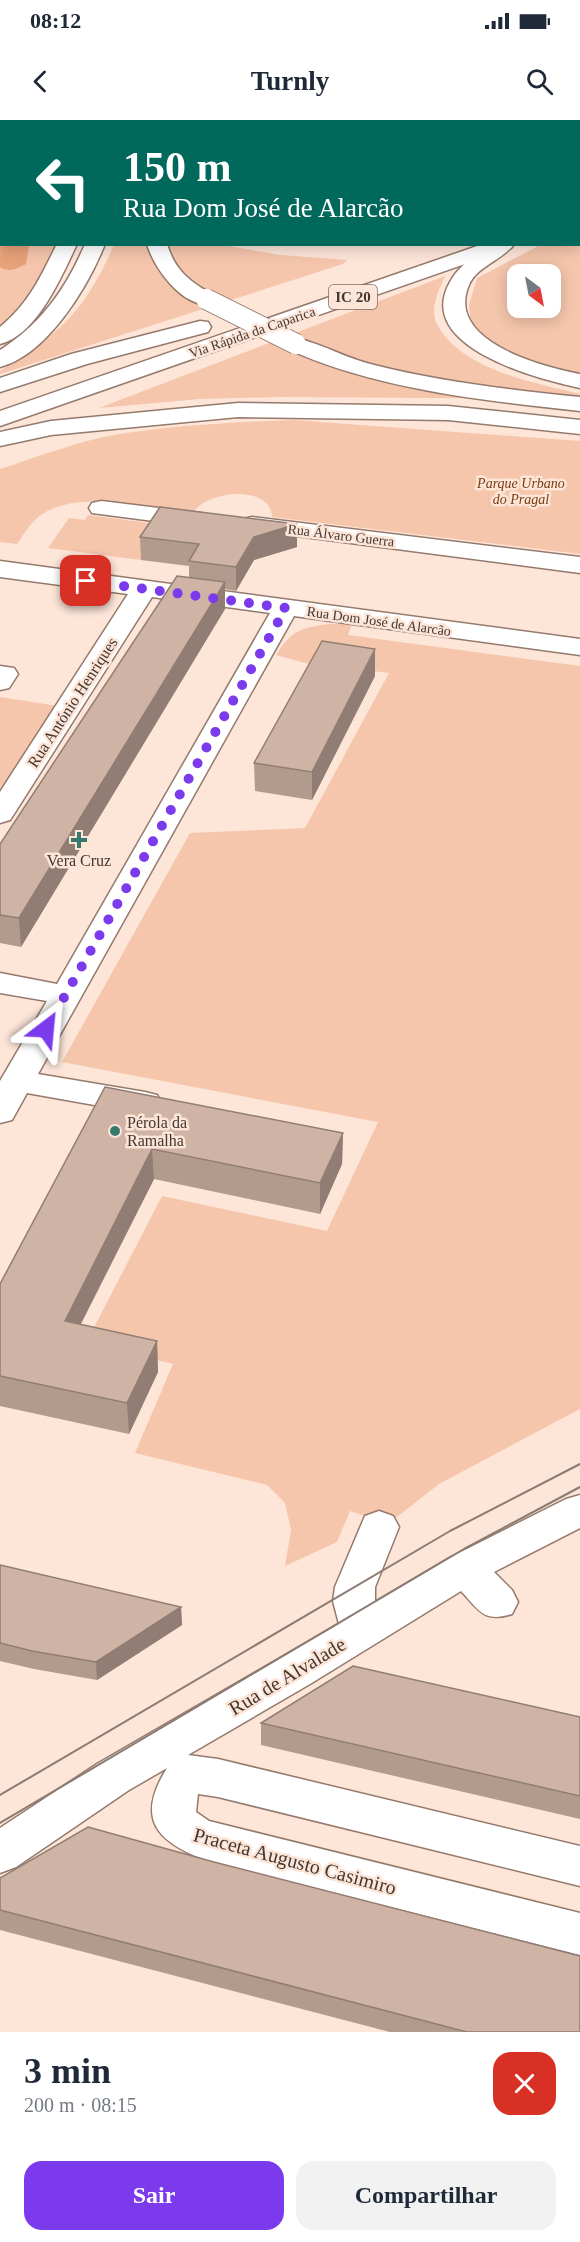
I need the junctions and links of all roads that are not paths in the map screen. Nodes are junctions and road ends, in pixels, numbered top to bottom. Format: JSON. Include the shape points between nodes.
{"nodes":[{"id":1,"x":66,"y":246,"type":"edge"},
{"id":2,"x":94,"y":246,"type":"edge"},
{"id":3,"x":157,"y":246,"type":"edge"},
{"id":4,"x":498,"y":246,"type":"edge"},
{"id":5,"x":502,"y":246,"type":"edge"},
{"id":6,"x":267,"y":304,"type":"dead end"},
{"id":7,"x":171,"y":336,"type":"junction"},
{"id":8,"x":0,"y":338,"type":"edge"},
{"id":9,"x":202,"y":349,"type":"junction"},
{"id":10,"x":0,"y":360,"type":"edge"},
{"id":11,"x":580,"y":381,"type":"edge"},
{"id":12,"x":0,"y":385,"type":"edge"},
{"id":13,"x":0,"y":401,"type":"edge"},
{"id":14,"x":580,"y":404,"type":"edge"},
{"id":15,"x":0,"y":419,"type":"edge"},
{"id":16,"x":126,"y":420,"type":"junction"},
{"id":17,"x":580,"y":427,"type":"edge"},
{"id":18,"x":0,"y":438,"type":"edge"},
{"id":19,"x":0,"y":456,"type":"edge"},
{"id":20,"x":101,"y":508,"type":"dead end"},
{"id":21,"x":580,"y":565,"type":"edge"},
{"id":22,"x":0,"y":569,"type":"edge"},
{"id":23,"x":144,"y":589,"type":"junction"},
{"id":24,"x":286,"y":608,"type":"junction"},
{"id":25,"x":580,"y":647,"type":"edge"},
{"id":26,"x":0,"y":674,"type":"edge"},
{"id":27,"x":0,"y":681,"type":"edge"},
{"id":28,"x":0,"y":814,"type":"edge"},
{"id":29,"x":0,"y":983,"type":"edge"},
{"id":30,"x":66,"y":995,"type":"junction"},
{"id":31,"x":17,"y":1081,"type":"junction"},
{"id":32,"x":171,"y":1108,"type":"edge"},
{"id":33,"x":0,"y":1112,"type":"edge"},
{"id":34,"x":580,"y":1509,"type":"edge"},
{"id":35,"x":379,"y":1527,"type":"dead end"},
{"id":36,"x":465,"y":1568,"type":"junction"},
{"id":37,"x":497,"y":1602,"type":"dead end"},
{"id":38,"x":362,"y":1631,"type":"junction"},
{"id":39,"x":0,"y":1853,"type":"edge"},
{"id":40,"x":580,"y":1866,"type":"edge"},
{"id":41,"x":580,"y":1934,"type":"edge"}],
"edges":[{"from":1,"to":8,"type":"main road","via":[[41,297]]},
{"from":2,"to":10,"type":"main road","via":[[75,289],[58,313],[34,337]]},
{"from":3,"to":14,"type":"main road","bridge":true,"via":[[160,260],[190,291],[328,360],[371,372]]},
{"from":4,"to":9,"type":"main road","name":"Via Rápida da Caparica","number":"IC 20"},
{"from":5,"to":11,"type":"main road","via":[[459,282],[454,297],[458,321],[468,335],[494,353],[536,371]]},
{"from":6,"to":7,"type":"main road","name":"Via Rápida da Caparica"},
{"from":7,"to":12,"type":"main road","name":"Via Rápida da Caparica","via":[[80,358]]},
{"from":7,"to":13,"type":"main road"},
{"from":9,"to":15,"type":"main road","name":"Via Rápida da Caparica","number":"IC 20"},
{"from":9,"to":18,"type":"main road"},
{"from":16,"to":17,"type":"main road","via":[[238,410],[325,410],[448,413]]},
{"from":16,"to":18,"type":"main road"},
{"from":16,"to":19,"type":"main road"},
{"from":20,"to":21,"type":"main road","name":"Rua Álvaro Guerra"},
{"from":22,"to":23,"type":"main road","name":"Rua Dom José de Alarcão"},
{"from":23,"to":24,"type":"main road","name":"Rua Dom José de Alarcão"},
{"from":23,"to":28,"type":"main road","name":"Rua António Henriques"},
{"from":24,"to":25,"type":"main road","name":"Rua Dom José de Alarcão"},
{"from":24,"to":30,"type":"main road"},
{"from":26,"to":27,"type":"main road","via":[[5,674]]},
{"from":29,"to":30,"type":"main road"},
{"from":30,"to":31,"type":"main road"},
{"from":31,"to":32,"type":"main road"},
{"from":31,"to":33,"type":"main road"},
{"from":34,"to":36,"type":"main road","name":"Rua de Alvalade"},
{"from":35,"to":38,"type":"main road","via":[[354,1587]]},
{"from":36,"to":37,"type":"main road"},
{"from":36,"to":38,"type":"main road","name":"Rua de Alvalade"},
{"from":38,"to":39,"type":"main road","name":"Rua de Alvalade","via":[[113,1777]]},
{"from":40,"to":41,"type":"main road","name":"Praceta Augusto Casimiro","via":[[218,1778],[187,1774],[175,1791],[175,1819],[193,1836]]}]}
